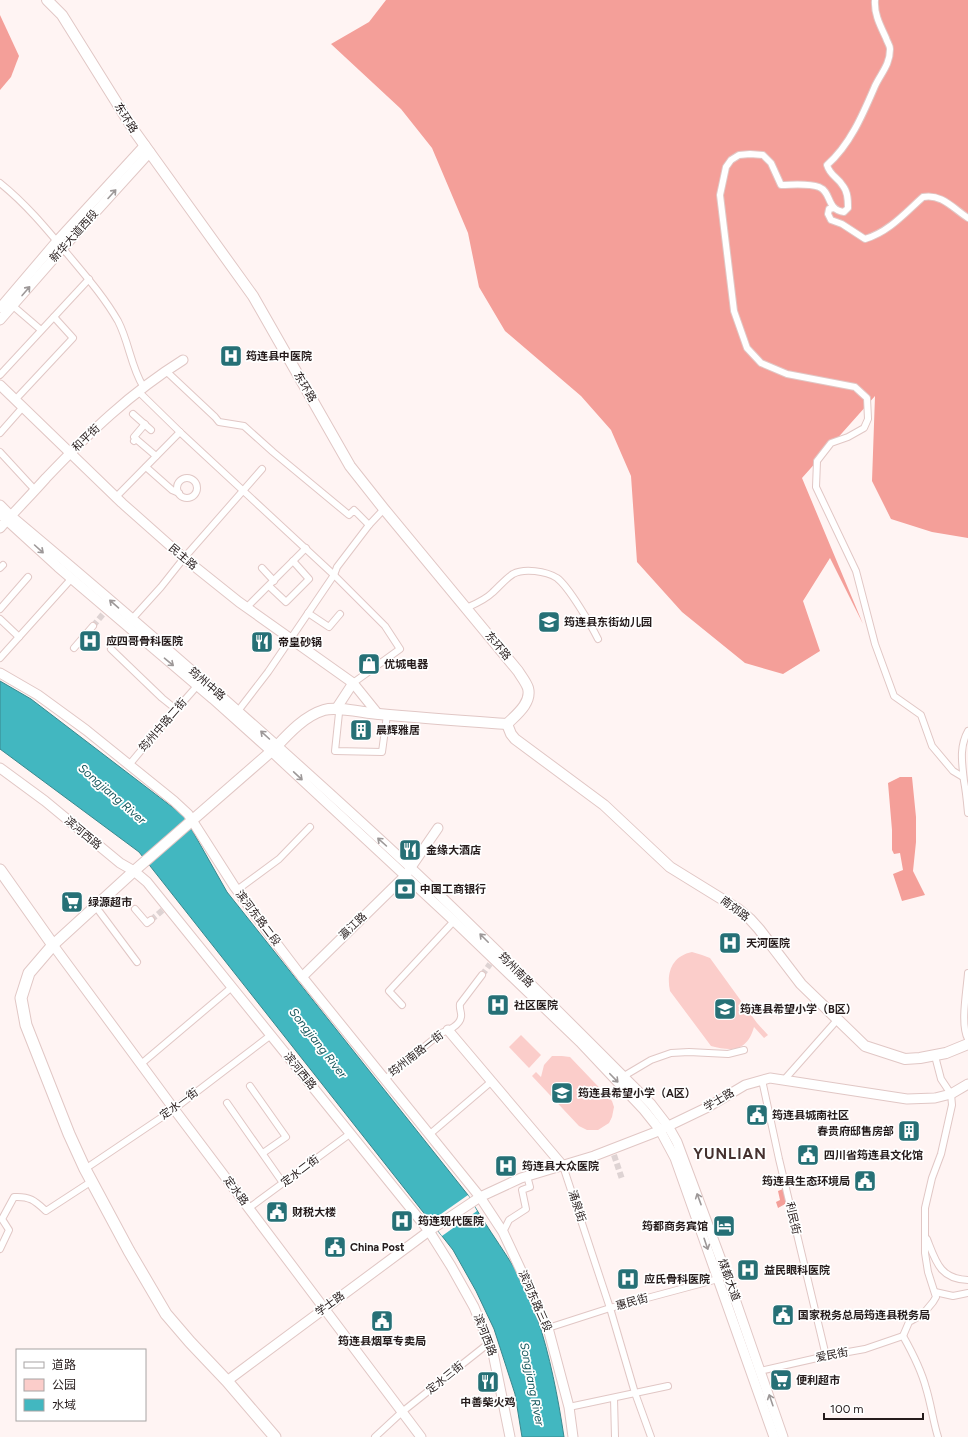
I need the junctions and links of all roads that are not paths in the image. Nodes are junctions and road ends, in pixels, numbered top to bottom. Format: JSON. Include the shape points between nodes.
{"nodes":[{"id":1,"x":47,"y":0,"type":"edge"},
{"id":2,"x":875,"y":0,"type":"edge"},
{"id":3,"x":147,"y":149,"type":"junction"},
{"id":4,"x":0,"y":183,"type":"edge"},
{"id":5,"x":834,"y":208,"type":"junction"},
{"id":6,"x":968,"y":218,"type":"edge"},
{"id":7,"x":60,"y":245,"type":"junction"},
{"id":8,"x":89,"y":279,"type":"junction"},
{"id":9,"x":13,"y":306,"type":"junction"},
{"id":10,"x":0,"y":308,"type":"edge"},
{"id":11,"x":54,"y":317,"type":"junction"},
{"id":12,"x":0,"y":320,"type":"edge"},
{"id":13,"x":41,"y":330,"type":"junction"},
{"id":14,"x":183,"y":360,"type":"dead end"},
{"id":15,"x":166,"y":370,"type":"junction"},
{"id":16,"x":0,"y":375,"type":"edge"},
{"id":17,"x":0,"y":385,"type":"edge"},
{"id":18,"x":141,"y":389,"type":"junction"},
{"id":19,"x":15,"y":400,"type":"junction"},
{"id":20,"x":23,"y":407,"type":"junction"},
{"id":21,"x":133,"y":414,"type":"dead end"},
{"id":22,"x":145,"y":424,"type":"junction"},
{"id":23,"x":151,"y":430,"type":"dead end"},
{"id":24,"x":180,"y":432,"type":"junction"},
{"id":25,"x":0,"y":433,"type":"edge"},
{"id":26,"x":0,"y":452,"type":"edge"},
{"id":27,"x":70,"y":453,"type":"junction"},
{"id":28,"x":156,"y":456,"type":"junction"},
{"id":29,"x":146,"y":467,"type":"junction"},
{"id":30,"x":262,"y":469,"type":"dead end"},
{"id":31,"x":35,"y":490,"type":"junction"},
{"id":32,"x":243,"y":491,"type":"junction"},
{"id":33,"x":179,"y":493,"type":"dead end"},
{"id":34,"x":116,"y":497,"type":"junction"},
{"id":35,"x":0,"y":504,"type":"edge"},
{"id":36,"x":384,"y":509,"type":"junction"},
{"id":37,"x":6,"y":517,"type":"edge"},
{"id":38,"x":369,"y":524,"type":"junction"},
{"id":39,"x":0,"y":528,"type":"edge"},
{"id":40,"x":306,"y":548,"type":"junction"},
{"id":41,"x":184,"y":558,"type":"junction"},
{"id":42,"x":293,"y":561,"type":"junction"},
{"id":43,"x":262,"y":568,"type":"dead end"},
{"id":44,"x":334,"y":575,"type":"junction"},
{"id":45,"x":28,"y":578,"type":"dead end"},
{"id":46,"x":72,"y":578,"type":"junction"},
{"id":47,"x":274,"y":580,"type":"junction"},
{"id":48,"x":269,"y":586,"type":"junction"},
{"id":49,"x":247,"y":607,"type":"junction"},
{"id":50,"x":466,"y":608,"type":"junction"},
{"id":51,"x":0,"y":609,"type":"edge"},
{"id":52,"x":308,"y":612,"type":"junction"},
{"id":53,"x":340,"y":614,"type":"dead end"},
{"id":54,"x":0,"y":619,"type":"edge"},
{"id":55,"x":132,"y":619,"type":"junction"},
{"id":56,"x":94,"y":626,"type":"tunnel mouth"},
{"id":57,"x":19,"y":637,"type":"junction"},
{"id":58,"x":291,"y":638,"type":"junction"},
{"id":59,"x":598,"y":639,"type":"dead end"},
{"id":60,"x":74,"y":648,"type":"dead end"},
{"id":61,"x":111,"y":649,"type":"dead end"},
{"id":62,"x":0,"y":658,"type":"edge"},
{"id":63,"x":0,"y":673,"type":"edge"},
{"id":64,"x":353,"y":683,"type":"junction"},
{"id":65,"x":197,"y":686,"type":"junction"},
{"id":66,"x":336,"y":709,"type":"junction"},
{"id":67,"x":177,"y":710,"type":"junction"},
{"id":68,"x":238,"y":711,"type":"junction"},
{"id":69,"x":383,"y":714,"type":"junction"},
{"id":70,"x":507,"y":724,"type":"junction"},
{"id":71,"x":968,"y":731,"type":"edge"},
{"id":72,"x":274,"y":749,"type":"junction"},
{"id":73,"x":130,"y":765,"type":"junction"},
{"id":74,"x":0,"y":768,"type":"edge"},
{"id":75,"x":963,"y":776,"type":"junction"},
{"id":76,"x":968,"y":813,"type":"edge"},
{"id":77,"x":193,"y":820,"type":"junction"},
{"id":78,"x":310,"y":827,"type":"dead end"},
{"id":79,"x":438,"y":828,"type":"dead end"},
{"id":80,"x":411,"y":868,"type":"junction"},
{"id":81,"x":0,"y":870,"type":"edge"},
{"id":82,"x":134,"y":871,"type":"junction"},
{"id":83,"x":405,"y":876,"type":"junction"},
{"id":84,"x":237,"y":890,"type":"junction"},
{"id":85,"x":96,"y":907,"type":"junction"},
{"id":86,"x":135,"y":909,"type":"dead end"},
{"id":87,"x":151,"y":920,"type":"dead end"},
{"id":88,"x":454,"y":921,"type":"junction"},
{"id":89,"x":53,"y":945,"type":"junction"},
{"id":90,"x":138,"y":962,"type":"dead end"},
{"id":91,"x":968,"y":973,"type":"edge"},
{"id":92,"x":482,"y":976,"type":"tunnel mouth"},
{"id":93,"x":302,"y":977,"type":"junction"},
{"id":94,"x":232,"y":987,"type":"junction"},
{"id":95,"x":402,"y":1005,"type":"dead end"},
{"id":96,"x":838,"y":1019,"type":"junction"},
{"id":97,"x":448,"y":1030,"type":"junction"},
{"id":98,"x":272,"y":1036,"type":"junction"},
{"id":99,"x":968,"y":1039,"type":"edge"},
{"id":100,"x":968,"y":1044,"type":"edge"},
{"id":101,"x":744,"y":1050,"type":"dead end"},
{"id":102,"x":935,"y":1056,"type":"junction"},
{"id":103,"x":141,"y":1064,"type":"junction"},
{"id":104,"x":624,"y":1076,"type":"junction"},
{"id":105,"x":385,"y":1079,"type":"junction"},
{"id":106,"x":762,"y":1080,"type":"junction"},
{"id":107,"x":784,"y":1080,"type":"junction"},
{"id":108,"x":492,"y":1081,"type":"junction"},
{"id":109,"x":968,"y":1084,"type":"edge"},
{"id":110,"x":250,"y":1086,"type":"dead end"},
{"id":111,"x":951,"y":1094,"type":"junction"},
{"id":112,"x":227,"y":1103,"type":"dead end"},
{"id":113,"x":174,"y":1109,"type":"junction"},
{"id":114,"x":664,"y":1128,"type":"junction"},
{"id":115,"x":350,"y":1133,"type":"junction"},
{"id":116,"x":430,"y":1134,"type":"junction"},
{"id":117,"x":262,"y":1153,"type":"junction"},
{"id":118,"x":563,"y":1166,"type":"junction"},
{"id":119,"x":85,"y":1169,"type":"junction"},
{"id":120,"x":526,"y":1176,"type":"junction"},
{"id":121,"x":92,"y":1181,"type":"junction"},
{"id":122,"x":283,"y":1183,"type":"junction"},
{"id":123,"x":478,"y":1199,"type":"junction"},
{"id":124,"x":249,"y":1208,"type":"junction"},
{"id":125,"x":432,"y":1229,"type":"junction"},
{"id":126,"x":503,"y":1232,"type":"junction"},
{"id":127,"x":925,"y":1234,"type":"junction"},
{"id":128,"x":0,"y":1249,"type":"edge"},
{"id":129,"x":718,"y":1278,"type":"junction"},
{"id":130,"x":968,"y":1280,"type":"edge"},
{"id":131,"x":935,"y":1292,"type":"junction"},
{"id":132,"x":968,"y":1293,"type":"edge"},
{"id":133,"x":324,"y":1308,"type":"junction"},
{"id":134,"x":610,"y":1308,"type":"junction"},
{"id":135,"x":548,"y":1328,"type":"junction"},
{"id":136,"x":903,"y":1336,"type":"junction"},
{"id":137,"x":488,"y":1343,"type":"junction"},
{"id":138,"x":826,"y":1356,"type":"junction"},
{"id":139,"x":756,"y":1372,"type":"junction"},
{"id":140,"x":227,"y":1381,"type":"junction"},
{"id":141,"x":668,"y":1386,"type":"dead end"},
{"id":142,"x":635,"y":1393,"type":"junction"},
{"id":143,"x":614,"y":1398,"type":"junction"},
{"id":144,"x":568,"y":1407,"type":"junction"},
{"id":145,"x":402,"y":1412,"type":"junction"},
{"id":146,"x":616,"y":1436,"type":"edge"},
{"id":147,"x":275,"y":1437,"type":"edge"},
{"id":148,"x":374,"y":1437,"type":"edge"},
{"id":149,"x":421,"y":1437,"type":"edge"},
{"id":150,"x":510,"y":1437,"type":"edge"},
{"id":151,"x":573,"y":1437,"type":"edge"},
{"id":152,"x":651,"y":1437,"type":"edge"},
{"id":153,"x":774,"y":1437,"type":"edge"},
{"id":154,"x":783,"y":1437,"type":"edge"},
{"id":155,"x":938,"y":1437,"type":"edge"}],
"edges":[{"from":1,"to":3,"type":"main road","name":"东环路","via":[[62,16]]},
{"from":2,"to":5,"type":"street","via":[[876,16],[890,47],[889,62],[849,138],[827,165],[829,172],[844,187],[848,198],[848,208],[844,212]]},
{"from":3,"to":7,"type":"main road","name":"新华大道西段"},
{"from":3,"to":36,"type":"main road","name":"东环路","via":[[253,296],[350,466]]},
{"from":4,"to":7,"type":"street","via":[[35,216]]},
{"from":5,"to":6,"type":"street","via":[[829,210],[831,220],[865,239],[890,227],[923,197],[940,198]]},
{"from":5,"to":75,"type":"street","via":[[820,188],[809,185],[781,185],[771,163],[763,155],[739,155],[731,160],[726,167],[720,195],[734,311],[747,348],[761,362],[787,374],[855,387],[867,398],[868,419],[864,428],[831,443],[817,461],[816,487],[856,571],[875,644],[894,696],[921,715],[932,746],[953,771]]},
{"from":7,"to":8,"type":"street"},
{"from":9,"to":7,"type":"main road","name":"新华大道西段","one_way":true},
{"from":7,"to":10,"type":"main road","name":"新华大道西段"},
{"from":8,"to":11,"type":"street"},
{"from":8,"to":18,"type":"street","via":[[118,323],[130,350]]},
{"from":9,"to":12,"type":"main road","name":"新华大道西段"},
{"from":9,"to":13,"type":"street"},
{"from":11,"to":13,"type":"street"},
{"from":11,"to":19,"type":"street","via":[[73,338]]},
{"from":13,"to":16,"type":"street"},
{"from":14,"to":15,"type":"main road","name":"和平街"},
{"from":15,"to":18,"type":"main road","name":"和平街"},
{"from":15,"to":38,"type":"street","via":[[219,422],[244,426],[349,515],[354,510]]},
{"from":17,"to":19,"type":"main road","name":"民主路"},
{"from":18,"to":24,"type":"street"},
{"from":18,"to":27,"type":"main road","name":"和平街"},
{"from":19,"to":20,"type":"main road","name":"民主路"},
{"from":20,"to":25,"type":"street"},
{"from":20,"to":27,"type":"main road","name":"民主路"},
{"from":21,"to":22,"type":"street"},
{"from":22,"to":23,"type":"street"},
{"from":22,"to":28,"type":"street","via":[[134,437],[135,440]]},
{"from":24,"to":28,"type":"street"},
{"from":24,"to":32,"type":"street"},
{"from":26,"to":31,"type":"street"},
{"from":27,"to":31,"type":"main road","name":"和平街"},
{"from":27,"to":34,"type":"main road","name":"民主路"},
{"from":28,"to":29,"type":"street"},
{"from":29,"to":33,"type":"street"},
{"from":29,"to":34,"type":"street"},
{"from":30,"to":32,"type":"street"},
{"from":31,"to":37,"type":"main road","name":"和平街"},
{"from":32,"to":40,"type":"street"},
{"from":32,"to":41,"type":"street"},
{"from":34,"to":41,"type":"main road","name":"民主路"},
{"from":35,"to":37,"type":"main road","name":"筠州中路"},
{"from":36,"to":38,"type":"street"},
{"from":36,"to":50,"type":"main road","name":"东环路"},
{"from":37,"to":39,"type":"main road","name":"和平街"},
{"from":37,"to":46,"type":"main road","name":"筠州中路","one_way":true},
{"from":55,"to":37,"type":"main road","name":"筠州中路","one_way":true},
{"from":38,"to":44,"type":"street","via":[[336,567]]},
{"from":40,"to":42,"type":"street"},
{"from":40,"to":44,"type":"street"},
{"from":41,"to":49,"type":"main road","name":"民主路"},
{"from":41,"to":55,"type":"street"},
{"from":42,"to":47,"type":"street"},
{"from":42,"to":48,"type":"street","via":[[309,579],[286,602]]},
{"from":43,"to":47,"type":"street"},
{"from":44,"to":52,"type":"street"},
{"from":44,"to":64,"type":"street","via":[[385,626],[400,649]]},
{"from":45,"to":51,"type":"street"},
{"from":46,"to":57,"type":"street"},
{"from":46,"to":65,"type":"main road","name":"筠州中路","one_way":true,"via":[[106,611]]},
{"from":47,"to":48,"type":"street"},
{"from":48,"to":49,"type":"street"},
{"from":49,"to":58,"type":"main road","name":"民主路"},
{"from":50,"to":59,"type":"street","via":[[491,594],[511,575],[529,570],[556,578],[566,588]]},
{"from":50,"to":70,"type":"main road","name":"东环路","via":[[518,671],[528,688],[525,704]]},
{"from":52,"to":53,"type":"street","via":[[329,627]]},
{"from":52,"to":58,"type":"street"},
{"from":54,"to":57,"type":"street"},
{"from":55,"to":68,"type":"main road","name":"筠州中路"},
{"from":56,"to":60,"type":"street"},
{"from":57,"to":62,"type":"street"},
{"from":58,"to":64,"type":"main road","name":"民主路"},
{"from":58,"to":68,"type":"street"},
{"from":61,"to":67,"type":"street"},
{"from":63,"to":73,"type":"main road","name":"滨河东路二段","via":[[38,695]]},
{"from":64,"to":66,"type":"main road"},
{"from":64,"to":69,"type":"main road","name":"民主路"},
{"from":65,"to":67,"type":"street","name":"筠州中路二街"},
{"from":65,"to":72,"type":"main road","name":"筠州中路"},
{"from":66,"to":69,"type":"main road"},
{"from":66,"to":69,"type":"street","via":[[338,713],[335,751],[382,752]]},
{"from":66,"to":72,"type":"main road","via":[[326,709],[310,716]]},
{"from":67,"to":73,"type":"street","name":"筠州中路二街"},
{"from":72,"to":68,"type":"main road","name":"筠州中路","one_way":true},
{"from":69,"to":70,"type":"main road"},
{"from":70,"to":96,"type":"main road","name":"南郊路","via":[[515,739],[604,805],[670,867],[750,919],[801,984]]},
{"from":71,"to":75,"type":"street","via":[[961,755]]},
{"from":72,"to":77,"type":"main road"},
{"from":80,"to":72,"type":"main road","name":"筠州中路","one_way":true},
{"from":72,"to":83,"type":"main road","name":"筠州中路","one_way":true},
{"from":73,"to":77,"type":"main road","name":"滨河东路二段"},
{"from":74,"to":82,"type":"main road","name":"滨河西路","via":[[45,801],[120,863]]},
{"from":75,"to":76,"type":"street"},
{"from":77,"to":82,"type":"main road"},
{"from":77,"to":84,"type":"main road","name":"滨河东路二段"},
{"from":78,"to":84,"type":"street","via":[[279,859]]},
{"from":79,"to":80,"type":"main road","name":"瀛江路"},
{"from":80,"to":83,"type":"main road","name":"瀛江路"},
{"from":104,"to":80,"type":"main road","name":"筠州南路","one_way":true},
{"from":81,"to":89,"type":"highway"},
{"from":82,"to":85,"type":"main road"},
{"from":82,"to":94,"type":"main road","name":"滨河西路","via":[[147,882],[165,908]]},
{"from":83,"to":88,"type":"main road","name":"筠州南路"},
{"from":83,"to":93,"type":"main road","name":"瀛江路"},
{"from":84,"to":93,"type":"main road","name":"滨河东路二段"},
{"from":85,"to":89,"type":"main road"},
{"from":85,"to":90,"type":"street"},
{"from":86,"to":87,"type":"street","via":[[147,923]]},
{"from":88,"to":95,"type":"street","via":[[389,991]]},
{"from":88,"to":114,"type":"main road","name":"筠州南路","one_way":true,"via":[[492,961],[580,1042]]},
{"from":89,"to":103,"type":"main road","name":"定水路"},
{"from":89,"to":119,"type":"highway","via":[[30,973],[21,998],[26,1025]]},
{"from":91,"to":99,"type":"street","via":[[964,1022]]},
{"from":92,"to":97,"type":"street","name":"筠州南路一街","via":[[460,1004],[460,1020]]},
{"from":93,"to":105,"type":"main road","name":"滨河东路二段"},
{"from":94,"to":98,"type":"main road","name":"滨河西路"},
{"from":94,"to":103,"type":"street"},
{"from":96,"to":102,"type":"main road","name":"南郊路","via":[[865,1046],[905,1059]]},
{"from":96,"to":107,"type":"street"},
{"from":97,"to":105,"type":"street","name":"筠州南路一街"},
{"from":97,"to":108,"type":"main road","name":"涌泉街"},
{"from":98,"to":113,"type":"street","name":"定水一街"},
{"from":98,"to":115,"type":"main road","name":"滨河西路"},
{"from":100,"to":102,"type":"main road","name":"南郊路"},
{"from":101,"to":104,"type":"street","via":[[728,1054],[671,1053],[651,1060]]},
{"from":102,"to":111,"type":"street","via":[[941,1079]]},
{"from":103,"to":113,"type":"main road","name":"定水路"},
{"from":104,"to":114,"type":"main road","name":"筠州南路","via":[[651,1104]]},
{"from":105,"to":116,"type":"main road","name":"滨河东路二段"},
{"from":106,"to":107,"type":"main road","name":"学士路"},
{"from":106,"to":114,"type":"main road","name":"学士路","via":[[745,1085],[708,1107]]},
{"from":106,"to":138,"type":"street","name":"利民街"},
{"from":107,"to":111,"type":"main road","name":"学士路","via":[[907,1099],[935,1098]]},
{"from":108,"to":116,"type":"street"},
{"from":108,"to":118,"type":"main road","name":"涌泉街"},
{"from":109,"to":111,"type":"main road","name":"学士路"},
{"from":110,"to":117,"type":"street","via":[[286,1137]]},
{"from":111,"to":127,"type":"street","via":[[952,1107],[925,1208]]},
{"from":112,"to":117,"type":"street"},
{"from":113,"to":119,"type":"street","name":"定水一街"},
{"from":113,"to":124,"type":"main road","name":"定水路"},
{"from":114,"to":118,"type":"main road","name":"学士路","via":[[613,1152]]},
{"from":114,"to":129,"type":"main road","name":"煤都大道","one_way":true},
{"from":139,"to":114,"type":"main road","name":"煤都大道","one_way":true,"via":[[727,1276],[677,1142]]},
{"from":115,"to":122,"type":"street","name":"定水二街"},
{"from":115,"to":125,"type":"main road","name":"滨河西路"},
{"from":116,"to":123,"type":"main road","name":"滨河东路二段"},
{"from":117,"to":122,"type":"street"},
{"from":118,"to":120,"type":"main road","name":"学士路"},
{"from":118,"to":134,"type":"street","name":"涌泉街"},
{"from":119,"to":121,"type":"highway"},
{"from":120,"to":123,"type":"main road","name":"学士路"},
{"from":120,"to":126,"type":"street","via":[[530,1187],[522,1190],[526,1209],[509,1220]]},
{"from":121,"to":128,"type":"street","via":[[46,1211],[28,1197],[14,1197],[2,1219],[9,1230]]},
{"from":121,"to":140,"type":"highway","via":[[166,1314]]},
{"from":122,"to":124,"type":"street","name":"定水二街"},
{"from":123,"to":125,"type":"main road","name":"学士路"},
{"from":123,"to":126,"type":"main road","name":"滨河东路三段"},
{"from":124,"to":133,"type":"main road","name":"定水路"},
{"from":125,"to":133,"type":"main road","name":"学士路"},
{"from":125,"to":137,"type":"main road","name":"滨河西路","via":[[474,1307]]},
{"from":126,"to":135,"type":"main road","name":"滨河东路三段"},
{"from":127,"to":130,"type":"street","via":[[935,1261],[947,1275],[957,1280]]},
{"from":127,"to":131,"type":"street","via":[[928,1272]]},
{"from":129,"to":134,"type":"street","name":"惠民街"},
{"from":129,"to":139,"type":"main road","name":"煤都大道"},
{"from":131,"to":132,"type":"street","via":[[953,1296]]},
{"from":131,"to":136,"type":"street","via":[[933,1302],[923,1314],[909,1322]]},
{"from":133,"to":140,"type":"main road","name":"学士路"},
{"from":133,"to":145,"type":"main road","name":"定水路"},
{"from":134,"to":135,"type":"street","name":"惠民街"},
{"from":134,"to":142,"type":"street","name":"涌泉街"},
{"from":135,"to":144,"type":"main road","name":"滨河东路三段"},
{"from":136,"to":138,"type":"street","name":"爱民街","via":[[865,1349]]},
{"from":136,"to":155,"type":"street","via":[[924,1381]]},
{"from":137,"to":145,"type":"street","name":"定水三街"},
{"from":137,"to":150,"type":"main road","name":"滨河西路"},
{"from":138,"to":139,"type":"street","name":"爱民街"},
{"from":139,"to":153,"type":"main road","name":"煤都大道"},
{"from":154,"to":139,"type":"main road","name":"煤都大道","one_way":true},
{"from":140,"to":147,"type":"highway"},
{"from":141,"to":142,"type":"street"},
{"from":142,"to":143,"type":"street"},
{"from":142,"to":152,"type":"street","name":"涌泉街"},
{"from":143,"to":144,"type":"street"},
{"from":143,"to":146,"type":"street"},
{"from":144,"to":151,"type":"main road","name":"滨河东路三段"},
{"from":145,"to":148,"type":"street","name":"定水三街"},
{"from":145,"to":149,"type":"main road","name":"定水路"}]}
